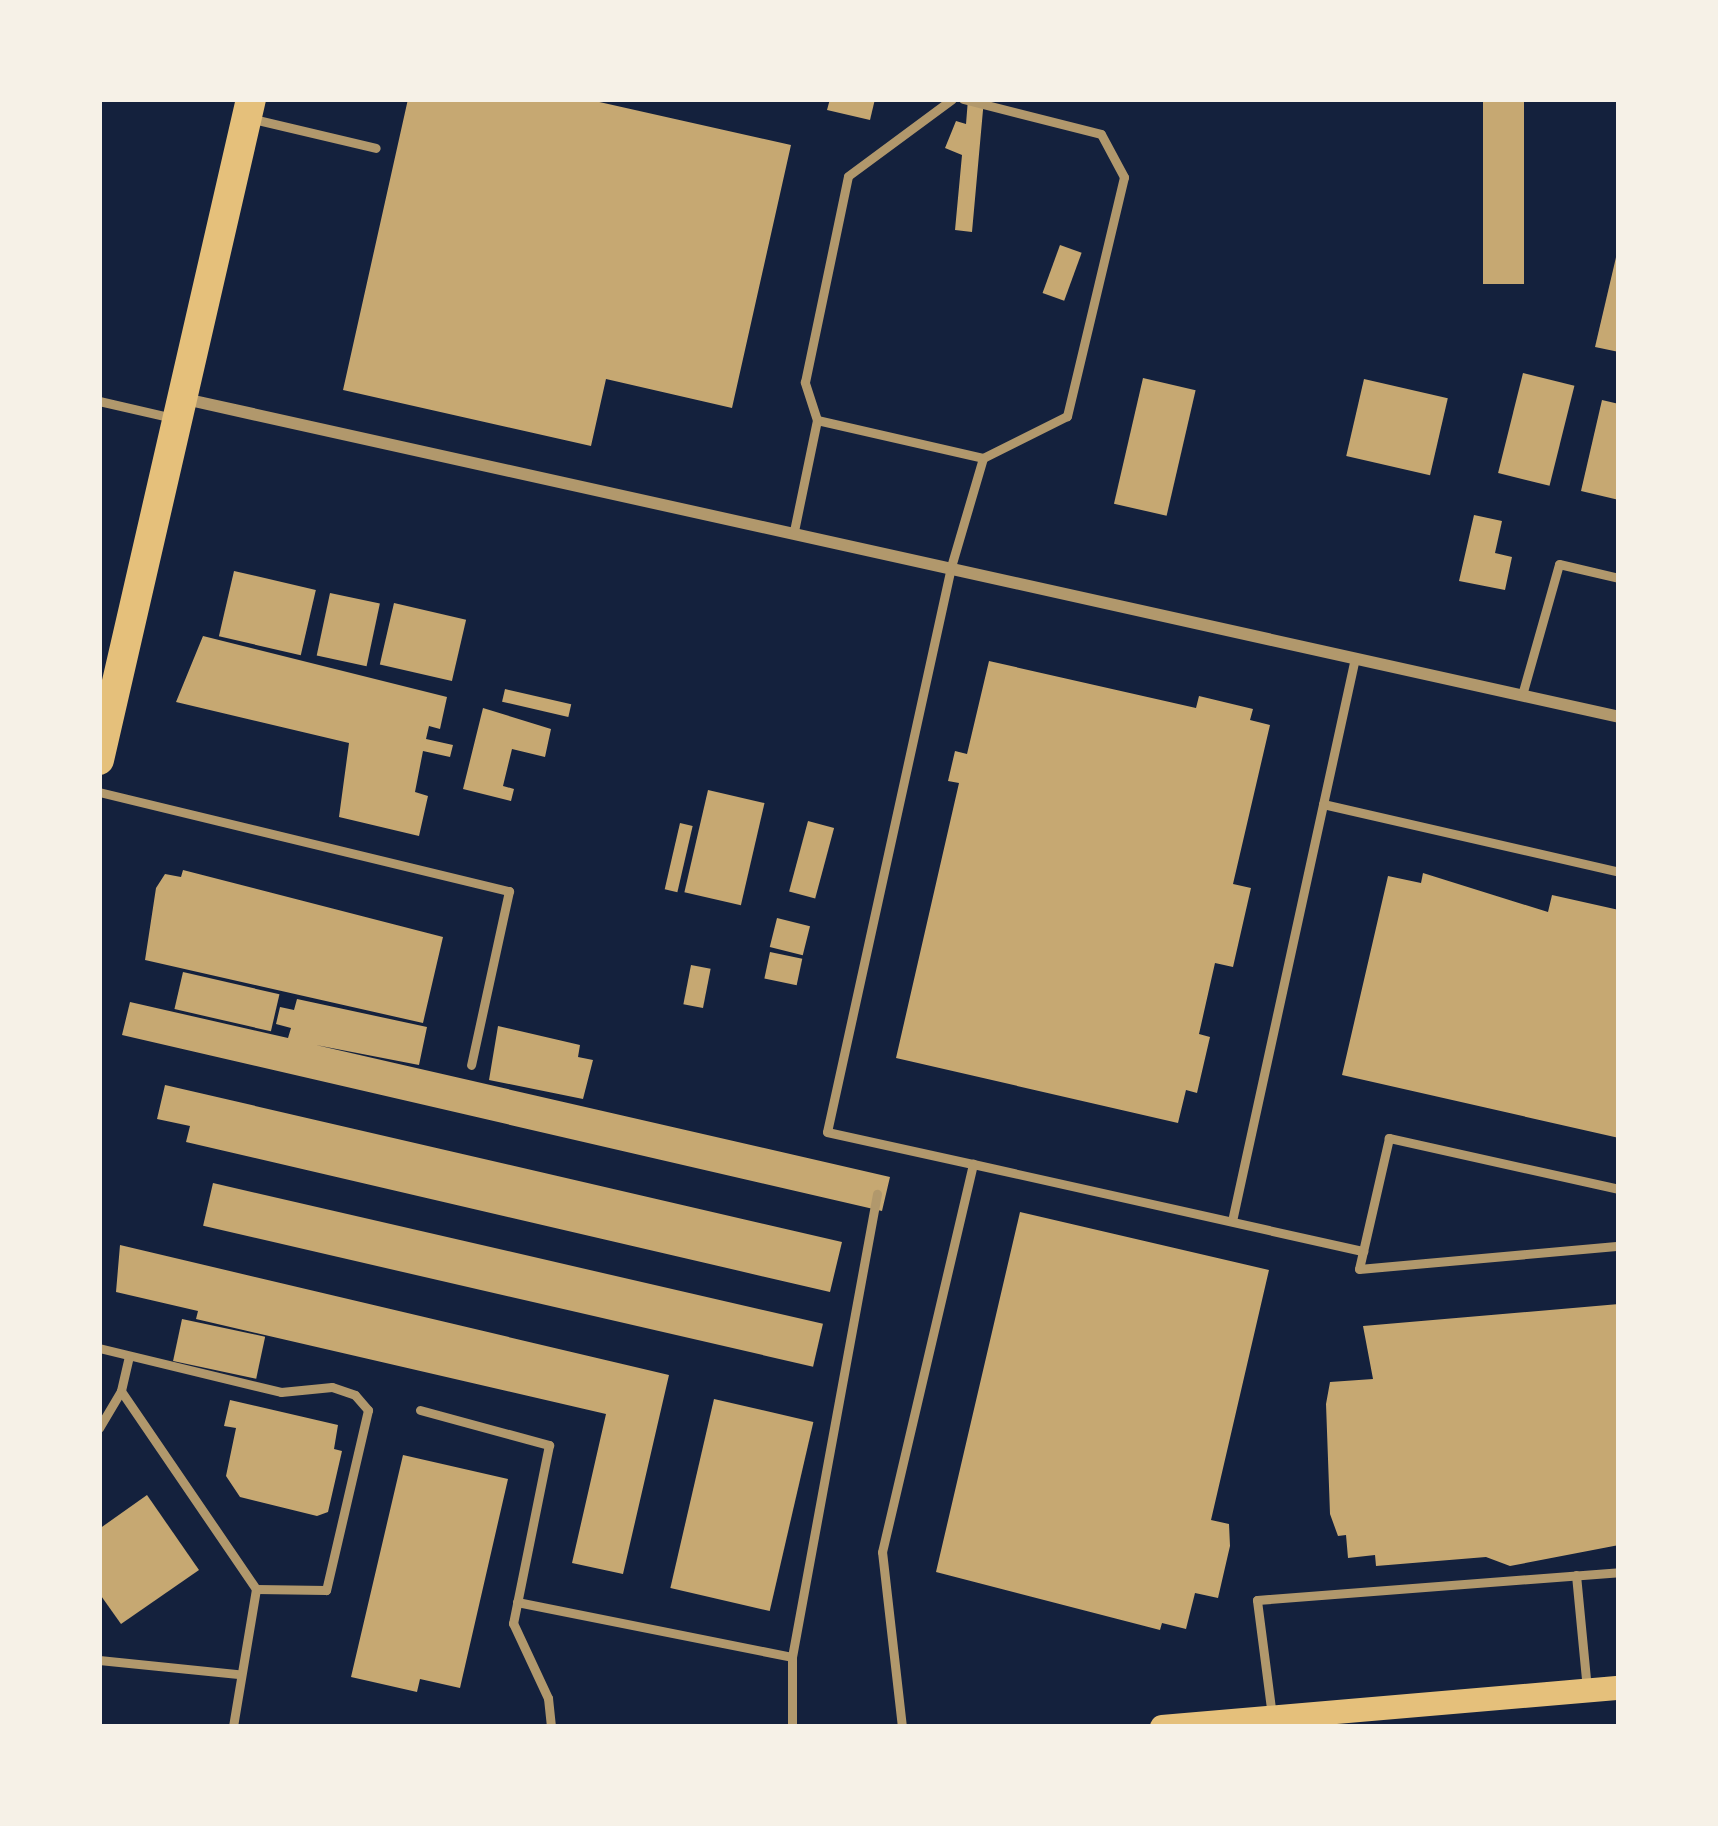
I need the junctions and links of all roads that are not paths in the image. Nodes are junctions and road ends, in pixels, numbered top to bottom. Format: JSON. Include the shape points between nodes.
{"nodes":[{"id":1,"x":952,"y":99,"type":"edge"},
{"id":2,"x":963,"y":99,"type":"edge"},
{"id":3,"x":249,"y":108,"type":"edge"},
{"id":4,"x":376,"y":148,"type":"dead end"},
{"id":5,"x":99,"y":401,"type":"edge"},
{"id":6,"x":182,"y":409,"type":"junction"},
{"id":7,"x":817,"y":420,"type":"junction"},
{"id":8,"x":983,"y":458,"type":"junction"},
{"id":9,"x":794,"y":531,"type":"junction"},
{"id":10,"x":951,"y":567,"type":"junction"},
{"id":11,"x":1619,"y":578,"type":"edge"},
{"id":12,"x":1355,"y":658,"type":"junction"},
{"id":13,"x":107,"y":693,"type":"edge"},
{"id":14,"x":1522,"y":695,"type":"junction"},
{"id":15,"x":1619,"y":717,"type":"edge"},
{"id":16,"x":99,"y":760,"type":"edge"},
{"id":17,"x":99,"y":792,"type":"edge"},
{"id":18,"x":1323,"y":804,"type":"junction"},
{"id":19,"x":1619,"y":872,"type":"edge"},
{"id":20,"x":471,"y":1066,"type":"dead end"},
{"id":21,"x":973,"y":1164,"type":"junction"},
{"id":22,"x":1619,"y":1189,"type":"edge"},
{"id":23,"x":877,"y":1194,"type":"dead end"},
{"id":24,"x":1232,"y":1221,"type":"junction"},
{"id":25,"x":1619,"y":1246,"type":"edge"},
{"id":26,"x":1364,"y":1251,"type":"junction"},
{"id":27,"x":99,"y":1348,"type":"edge"},
{"id":28,"x":129,"y":1355,"type":"junction"},
{"id":29,"x":121,"y":1391,"type":"junction"},
{"id":30,"x":420,"y":1410,"type":"dead end"},
{"id":31,"x":99,"y":1428,"type":"edge"},
{"id":32,"x":1619,"y":1572,"type":"edge"},
{"id":33,"x":1576,"y":1576,"type":"junction"},
{"id":34,"x":256,"y":1589,"type":"junction"},
{"id":35,"x":517,"y":1602,"type":"junction"},
{"id":36,"x":792,"y":1657,"type":"junction"},
{"id":37,"x":99,"y":1660,"type":"edge"},
{"id":38,"x":238,"y":1674,"type":"junction"},
{"id":39,"x":1619,"y":1688,"type":"edge"},
{"id":40,"x":1587,"y":1690,"type":"junction"},
{"id":41,"x":1273,"y":1718,"type":"junction"},
{"id":42,"x":1329,"y":1720,"type":"edge"},
{"id":43,"x":233,"y":1727,"type":"edge"},
{"id":44,"x":551,"y":1727,"type":"edge"},
{"id":45,"x":792,"y":1727,"type":"edge"},
{"id":46,"x":902,"y":1727,"type":"edge"},
{"id":47,"x":1162,"y":1727,"type":"edge"}],
"edges":[{"from":1,"to":7,"type":"lane","via":[[848,176],[805,382]]},
{"from":2,"to":8,"type":"lane","via":[[1101,134],[1124,178],[1067,416]]},
{"from":3,"to":4,"type":"lane"},
{"from":3,"to":6,"type":"main road"},
{"from":5,"to":6,"type":"lane"},
{"from":6,"to":9,"type":"street"},
{"from":6,"to":13,"type":"main road"},
{"from":7,"to":8,"type":"lane"},
{"from":7,"to":9,"type":"lane"},
{"from":8,"to":10,"type":"lane"},
{"from":9,"to":10,"type":"street"},
{"from":10,"to":12,"type":"street"},
{"from":10,"to":21,"type":"lane","via":[[827,1132]]},
{"from":11,"to":14,"type":"lane","via":[[1559,564]]},
{"from":12,"to":14,"type":"street"},
{"from":12,"to":18,"type":"lane"},
{"from":13,"to":16,"type":"main road"},
{"from":14,"to":15,"type":"street"},
{"from":17,"to":20,"type":"lane","via":[[509,891]]},
{"from":18,"to":19,"type":"lane"},
{"from":18,"to":24,"type":"lane"},
{"from":21,"to":24,"type":"lane"},
{"from":21,"to":46,"type":"lane","via":[[883,1552]]},
{"from":22,"to":26,"type":"lane","via":[[1390,1138]]},
{"from":23,"to":36,"type":"lane"},
{"from":24,"to":26,"type":"lane"},
{"from":25,"to":26,"type":"lane","via":[[1359,1269]]},
{"from":27,"to":28,"type":"lane"},
{"from":28,"to":29,"type":"lane"},
{"from":28,"to":34,"type":"lane","via":[[281,1392],[332,1387],[368,1410],[326,1590]]},
{"from":29,"to":31,"type":"lane"},
{"from":29,"to":34,"type":"lane"},
{"from":30,"to":35,"type":"lane","via":[[549,1445]]},
{"from":32,"to":33,"type":"lane"},
{"from":33,"to":40,"type":"lane"},
{"from":33,"to":41,"type":"lane","via":[[1257,1600]]},
{"from":34,"to":38,"type":"lane"},
{"from":35,"to":36,"type":"lane"},
{"from":35,"to":44,"type":"lane","via":[[513,1623],[548,1698]]},
{"from":36,"to":45,"type":"lane"},
{"from":37,"to":38,"type":"lane"},
{"from":38,"to":43,"type":"lane"},
{"from":39,"to":40,"type":"main road"},
{"from":40,"to":42,"type":"main road"},
{"from":41,"to":42,"type":"main road"},
{"from":41,"to":47,"type":"main road"}]}
